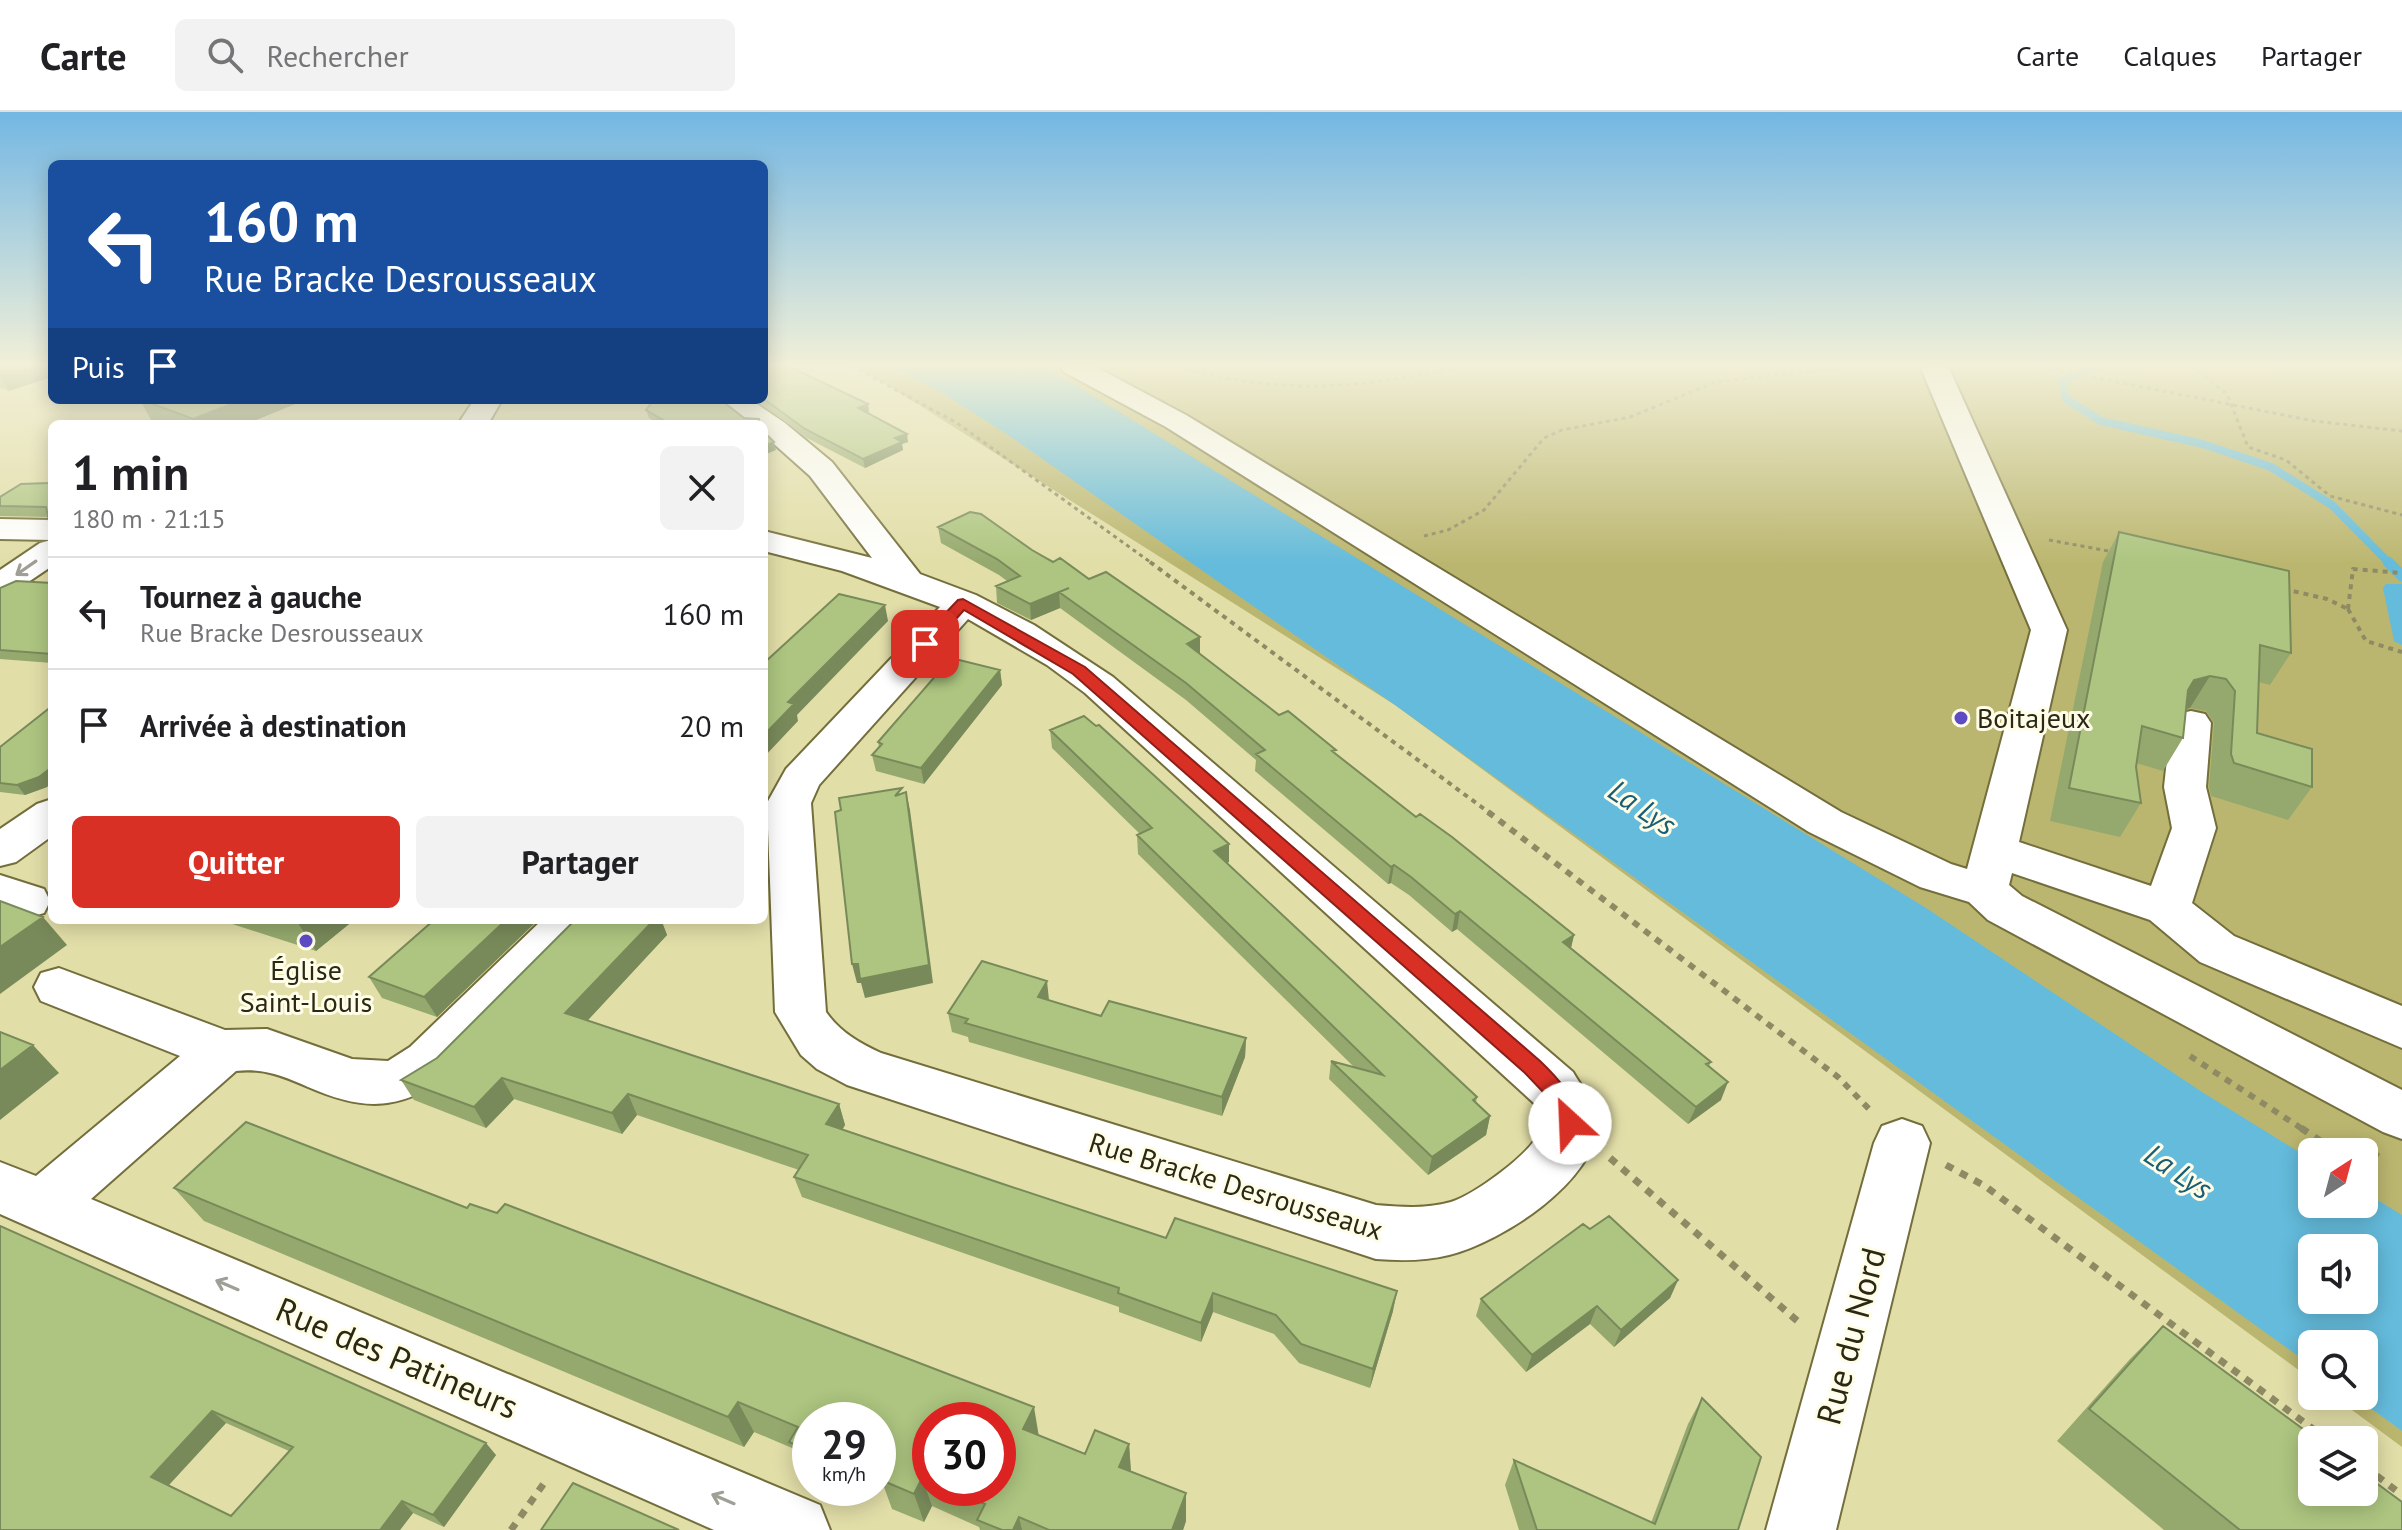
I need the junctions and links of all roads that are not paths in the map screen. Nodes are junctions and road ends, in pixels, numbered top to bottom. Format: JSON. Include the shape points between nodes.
{"nodes":[{"id":1,"x":779,"y":432,"type":"edge"},
{"id":2,"x":1194,"y":432,"type":"edge"},
{"id":3,"x":1963,"y":432,"type":"edge"},
{"id":4,"x":0,"y":529,"type":"edge"},
{"id":5,"x":48,"y":530,"type":"edge"},
{"id":6,"x":768,"y":542,"type":"edge"},
{"id":7,"x":48,"y":553,"type":"edge"},
{"id":8,"x":905,"y":578,"type":"junction"},
{"id":9,"x":0,"y":586,"type":"edge"},
{"id":10,"x":963,"y":603,"type":"junction"},
{"id":11,"x":2191,"y":723,"type":"edge"},
{"id":12,"x":1989,"y":870,"type":"junction"},
{"id":13,"x":2167,"y":908,"type":"junction"},
{"id":14,"x":568,"y":924,"type":"edge"},
{"id":15,"x":59,"y":987,"type":"dead end"},
{"id":16,"x":2402,"y":1028,"type":"edge"},
{"id":17,"x":223,"y":1051,"type":"junction"},
{"id":18,"x":2389,"y":1135,"type":"edge"},
{"id":19,"x":1902,"y":1143,"type":"road end"},
{"id":20,"x":21,"y":1196,"type":"edge"},
{"id":21,"x":795,"y":1530,"type":"edge"},
{"id":22,"x":1801,"y":1530,"type":"edge"}],
"edges":[{"from":1,"to":8,"type":"street","via":[[821,469]]},
{"from":2,"to":12,"type":"street","via":[[1825,822],[1936,876]]},
{"from":3,"to":12,"type":"street","via":[[2049,630]]},
{"from":4,"to":5,"type":"street"},
{"from":6,"to":8,"type":"street"},
{"from":7,"to":9,"type":"street","one_way":true},
{"from":8,"to":10,"type":"street"},
{"from":10,"to":10,"type":"street","name":"Rue Bracke Desrousseaux","via":[[801,779],[789,803],[801,1012],[829,1052],[866,1070],[1376,1232],[1436,1232],[1487,1213],[1545,1169],[1561,1152],[1570,1123],[1554,1088],[1099,685]]},
{"from":11,"to":13,"type":"street","via":[[2185,787],[2194,828]]},
{"from":12,"to":13,"type":"street"},
{"from":12,"to":18,"type":"street","via":[[2005,908]]},
{"from":13,"to":16,"type":"street","via":[[2217,949]]},
{"from":14,"to":17,"type":"street","via":[[429,1062],[401,1080],[362,1084],[270,1050]]},
{"from":15,"to":17,"type":"street"},
{"from":17,"to":20,"type":"street"},
{"from":19,"to":22,"type":"street","name":"Rue du Nord"},
{"from":21,"to":20,"type":"street","name":"Rue des Patineurs","one_way":true}]}
